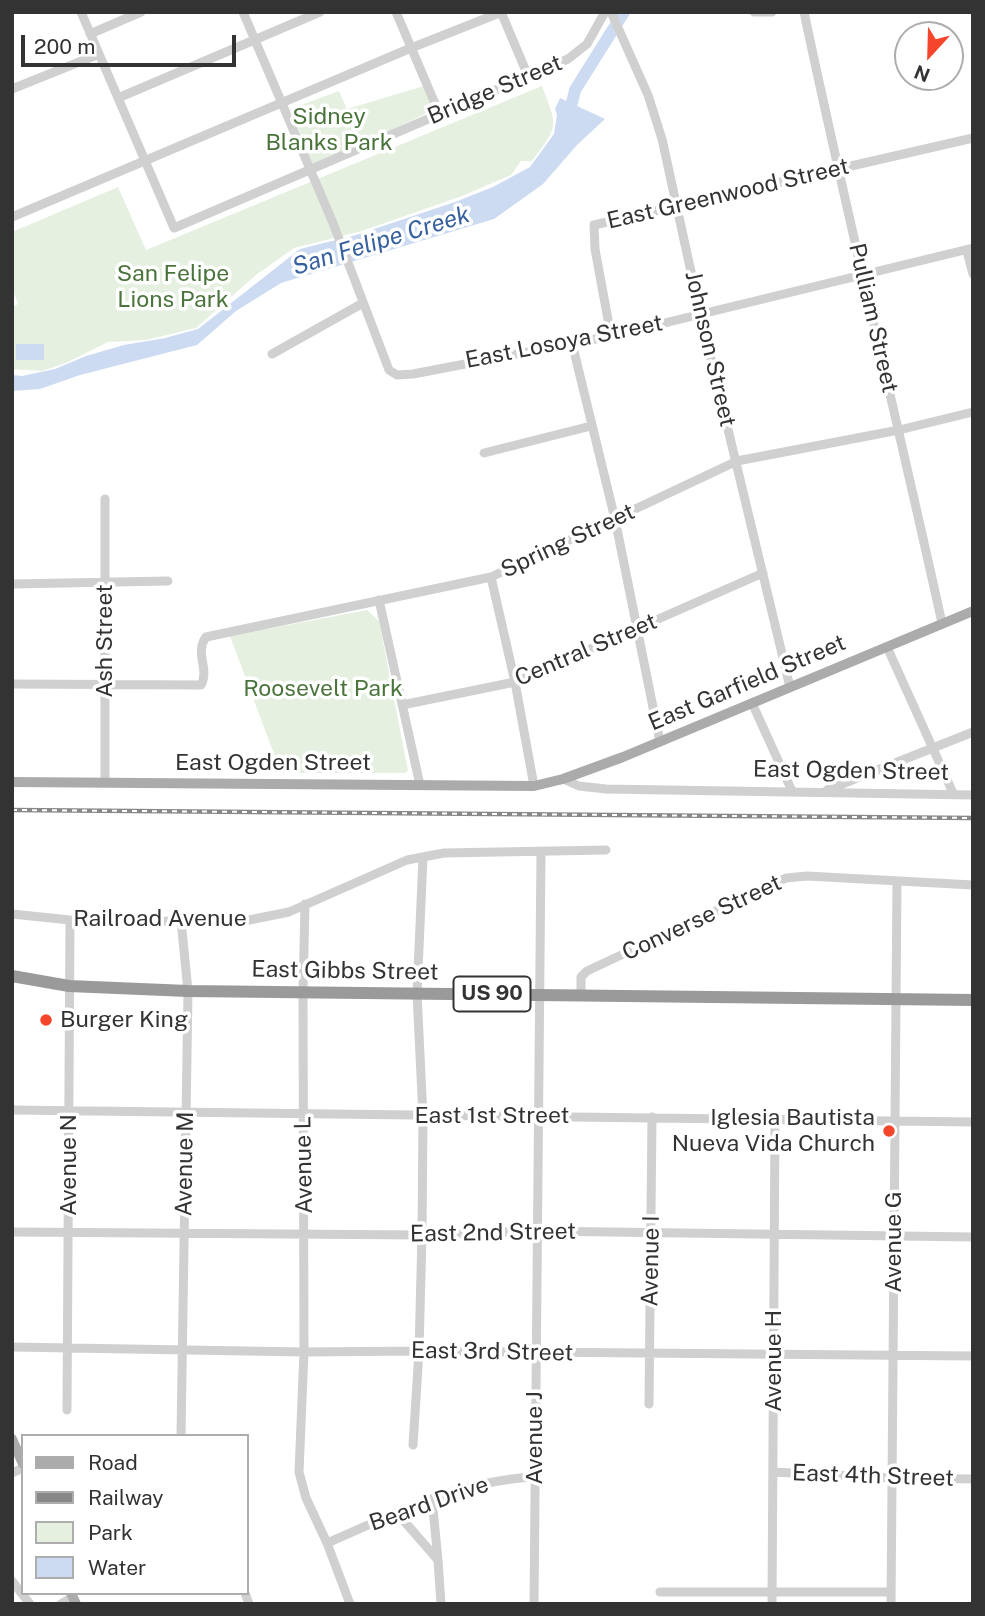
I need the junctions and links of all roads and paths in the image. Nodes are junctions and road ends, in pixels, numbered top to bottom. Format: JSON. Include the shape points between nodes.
{"nodes":[{"id":1,"x":81,"y":12,"type":"edge"},
{"id":2,"x":141,"y":12,"type":"edge"},
{"id":3,"x":243,"y":12,"type":"edge"},
{"id":4,"x":320,"y":12,"type":"edge"},
{"id":5,"x":396,"y":12,"type":"edge"},
{"id":6,"x":502,"y":12,"type":"edge"},
{"id":7,"x":754,"y":12,"type":"edge"},
{"id":8,"x":772,"y":12,"type":"edge"},
{"id":9,"x":804,"y":12,"type":"edge"},
{"id":10,"x":610,"y":14,"type":"edge"},
{"id":11,"x":90,"y":34,"type":"junction"},
{"id":12,"x":255,"y":40,"type":"junction"},
{"id":13,"x":411,"y":48,"type":"junction"},
{"id":14,"x":99,"y":54,"type":"junction"},
{"id":15,"x":528,"y":76,"type":"junction"},
{"id":16,"x":12,"y":89,"type":"edge"},
{"id":17,"x":118,"y":98,"type":"junction"},
{"id":18,"x":282,"y":104,"type":"junction"},
{"id":19,"x":439,"y":113,"type":"junction"},
{"id":20,"x":973,"y":138,"type":"edge"},
{"id":21,"x":145,"y":161,"type":"junction"},
{"id":22,"x":310,"y":169,"type":"junction"},
{"id":23,"x":837,"y":169,"type":"junction"},
{"id":24,"x":12,"y":204,"type":"edge"},
{"id":25,"x":677,"y":205,"type":"junction"},
{"id":26,"x":15,"y":216,"type":"edge"},
{"id":27,"x":970,"y":249,"type":"edge"},
{"id":28,"x":973,"y":274,"type":"edge"},
{"id":29,"x":864,"y":275,"type":"junction"},
{"id":30,"x":363,"y":303,"type":"junction"},
{"id":31,"x":700,"y":313,"type":"junction"},
{"id":32,"x":611,"y":336,"type":"junction"},
{"id":33,"x":572,"y":343,"type":"junction"},
{"id":34,"x":272,"y":354,"type":"dead end"},
{"id":35,"x":973,"y":412,"type":"edge"},
{"id":36,"x":591,"y":426,"type":"junction"},
{"id":37,"x":899,"y":430,"type":"junction"},
{"id":38,"x":484,"y":453,"type":"dead end"},
{"id":39,"x":737,"y":461,"type":"junction"},
{"id":40,"x":105,"y":499,"type":"dead end"},
{"id":41,"x":615,"y":519,"type":"junction"},
{"id":42,"x":763,"y":573,"type":"junction"},
{"id":43,"x":491,"y":577,"type":"junction"},
{"id":44,"x":168,"y":581,"type":"dead end"},
{"id":45,"x":105,"y":582,"type":"junction"},
{"id":46,"x":12,"y":583,"type":"edge"},
{"id":47,"x":379,"y":600,"type":"junction"},
{"id":48,"x":973,"y":611,"type":"edge"},
{"id":49,"x":942,"y":623,"type":"junction"},
{"id":50,"x":638,"y":629,"type":"junction"},
{"id":51,"x":887,"y":646,"type":"junction"},
{"id":52,"x":515,"y":682,"type":"junction"},
{"id":53,"x":12,"y":684,"type":"edge"},
{"id":54,"x":105,"y":684,"type":"junction"},
{"id":55,"x":790,"y":687,"type":"junction"},
{"id":56,"x":752,"y":703,"type":"junction"},
{"id":57,"x":402,"y":705,"type":"junction"},
{"id":58,"x":973,"y":732,"type":"edge"},
{"id":59,"x":660,"y":742,"type":"junction"},
{"id":60,"x":933,"y":748,"type":"junction"},
{"id":61,"x":563,"y":779,"type":"junction"},
{"id":62,"x":12,"y":782,"type":"edge"},
{"id":63,"x":105,"y":783,"type":"junction"},
{"id":64,"x":420,"y":785,"type":"junction"},
{"id":65,"x":534,"y":786,"type":"junction"},
{"id":66,"x":792,"y":791,"type":"junction"},
{"id":67,"x":822,"y":792,"type":"junction"},
{"id":68,"x":953,"y":793,"type":"junction"},
{"id":69,"x":973,"y":795,"type":"edge"},
{"id":70,"x":606,"y":850,"type":"dead end"},
{"id":71,"x":541,"y":852,"type":"junction"},
{"id":72,"x":423,"y":858,"type":"junction"},
{"id":73,"x":897,"y":881,"type":"junction"},
{"id":74,"x":973,"y":884,"type":"edge"},
{"id":75,"x":305,"y":904,"type":"junction"},
{"id":76,"x":12,"y":914,"type":"edge"},
{"id":77,"x":71,"y":920,"type":"junction"},
{"id":78,"x":181,"y":920,"type":"junction"},
{"id":79,"x":12,"y":976,"type":"edge"},
{"id":80,"x":69,"y":986,"type":"junction"},
{"id":81,"x":188,"y":991,"type":"junction"},
{"id":82,"x":303,"y":991,"type":"junction"},
{"id":83,"x":416,"y":993,"type":"junction"},
{"id":84,"x":539,"y":994,"type":"junction"},
{"id":85,"x":581,"y":995,"type":"junction"},
{"id":86,"x":896,"y":999,"type":"junction"},
{"id":87,"x":973,"y":1000,"type":"edge"},
{"id":88,"x":12,"y":1110,"type":"edge"},
{"id":89,"x":69,"y":1111,"type":"junction"},
{"id":90,"x":186,"y":1112,"type":"junction"},
{"id":91,"x":303,"y":1112,"type":"junction"},
{"id":92,"x":538,"y":1116,"type":"junction"},
{"id":93,"x":424,"y":1117,"type":"junction"},
{"id":94,"x":652,"y":1117,"type":"junction"},
{"id":95,"x":775,"y":1119,"type":"junction"},
{"id":96,"x":895,"y":1121,"type":"junction"},
{"id":97,"x":973,"y":1122,"type":"edge"},
{"id":98,"x":537,"y":1231,"type":"junction"},
{"id":99,"x":12,"y":1232,"type":"edge"},
{"id":100,"x":68,"y":1232,"type":"junction"},
{"id":101,"x":184,"y":1233,"type":"junction"},
{"id":102,"x":651,"y":1233,"type":"junction"},
{"id":103,"x":775,"y":1234,"type":"junction"},
{"id":104,"x":305,"y":1235,"type":"junction"},
{"id":105,"x":422,"y":1235,"type":"junction"},
{"id":106,"x":894,"y":1236,"type":"junction"},
{"id":107,"x":973,"y":1237,"type":"edge"},
{"id":108,"x":12,"y":1347,"type":"edge"},
{"id":109,"x":68,"y":1349,"type":"junction"},
{"id":110,"x":182,"y":1349,"type":"junction"},
{"id":111,"x":419,"y":1351,"type":"junction"},
{"id":112,"x":304,"y":1352,"type":"junction"},
{"id":113,"x":536,"y":1352,"type":"junction"},
{"id":114,"x":650,"y":1353,"type":"junction"},
{"id":115,"x":774,"y":1354,"type":"junction"},
{"id":116,"x":893,"y":1355,"type":"junction"},
{"id":117,"x":973,"y":1356,"type":"edge"},
{"id":118,"x":649,"y":1404,"type":"dead end"},
{"id":119,"x":66,"y":1410,"type":"dead end"},
{"id":120,"x":181,"y":1434,"type":"edge"},
{"id":121,"x":12,"y":1439,"type":"edge"},
{"id":122,"x":413,"y":1445,"type":"dead end"},
{"id":123,"x":21,"y":1461,"type":"edge"},
{"id":124,"x":773,"y":1472,"type":"junction"},
{"id":125,"x":534,"y":1478,"type":"junction"},
{"id":126,"x":892,"y":1478,"type":"junction"},
{"id":127,"x":973,"y":1479,"type":"edge"},
{"id":128,"x":432,"y":1499,"type":"junction"},
{"id":129,"x":397,"y":1513,"type":"junction"},
{"id":130,"x":327,"y":1543,"type":"junction"},
{"id":131,"x":438,"y":1560,"type":"junction"},
{"id":132,"x":772,"y":1591,"type":"junction"},
{"id":133,"x":660,"y":1592,"type":"dead end"},
{"id":134,"x":891,"y":1592,"type":"junction"},
{"id":135,"x":73,"y":1598,"type":"edge"},
{"id":136,"x":61,"y":1604,"type":"edge"},
{"id":137,"x":350,"y":1604,"type":"edge"},
{"id":138,"x":441,"y":1604,"type":"edge"},
{"id":139,"x":534,"y":1604,"type":"edge"},
{"id":140,"x":772,"y":1604,"type":"edge"},
{"id":141,"x":891,"y":1604,"type":"edge"}],
"edges":[{"from":1,"to":11,"type":"street"},
{"from":2,"to":11,"type":"street"},
{"from":3,"to":12,"type":"street","name":"East Losoya Street"},
{"from":4,"to":12,"type":"street"},
{"from":5,"to":13,"type":"street"},
{"from":6,"to":13,"type":"street"},
{"from":6,"to":15,"type":"street"},
{"from":7,"to":8,"type":"street"},
{"from":9,"to":23,"type":"street","name":"Pulliam Street"},
{"from":10,"to":15,"type":"street","name":"Bridge Street","via":[[578,52]]},
{"from":10,"to":25,"type":"street","name":"Johnson Street","via":[[656,116]]},
{"from":11,"to":14,"type":"street"},
{"from":12,"to":17,"type":"street"},
{"from":12,"to":18,"type":"street","name":"East Losoya Street"},
{"from":13,"to":18,"type":"street"},
{"from":13,"to":19,"type":"street"},
{"from":14,"to":16,"type":"street"},
{"from":14,"to":17,"type":"street"},
{"from":15,"to":19,"type":"street","name":"Bridge Street"},
{"from":17,"to":21,"type":"street"},
{"from":18,"to":21,"type":"street"},
{"from":18,"to":22,"type":"street","name":"East Losoya Street"},
{"from":19,"to":22,"type":"street","name":"Bridge Street"},
{"from":20,"to":23,"type":"street","name":"East Greenwood Street"},
{"from":21,"to":22,"type":"street","name":"Bridge Street","via":[[174,228]]},
{"from":21,"to":26,"type":"street"},
{"from":22,"to":30,"type":"street","name":"East Losoya Street"},
{"from":23,"to":25,"type":"street","name":"East Greenwood Street"},
{"from":23,"to":29,"type":"street","name":"Pulliam Street"},
{"from":24,"to":26,"type":"street"},
{"from":25,"to":31,"type":"street","name":"Johnson Street"},
{"from":25,"to":32,"type":"street","name":"East Greenwood Street","via":[[594,225]]},
{"from":27,"to":28,"type":"street"},
{"from":27,"to":29,"type":"street","name":"East Losoya Street"},
{"from":29,"to":31,"type":"street","name":"East Losoya Street"},
{"from":29,"to":37,"type":"street","name":"Pulliam Street"},
{"from":30,"to":33,"type":"street","name":"East Losoya Street","via":[[389,370],[397,375]]},
{"from":30,"to":34,"type":"street"},
{"from":31,"to":32,"type":"street","name":"East Losoya Street"},
{"from":31,"to":39,"type":"street","name":"Johnson Street"},
{"from":32,"to":33,"type":"street","name":"East Losoya Street"},
{"from":33,"to":36,"type":"street"},
{"from":35,"to":37,"type":"street","name":"Spring Street"},
{"from":36,"to":38,"type":"street"},
{"from":36,"to":41,"type":"street"},
{"from":37,"to":39,"type":"street","name":"Spring Street"},
{"from":37,"to":49,"type":"street","name":"Pulliam Street"},
{"from":39,"to":41,"type":"street","name":"Spring Street"},
{"from":39,"to":42,"type":"street","name":"Johnson Street"},
{"from":40,"to":45,"type":"street","name":"Ash Street"},
{"from":41,"to":43,"type":"street","name":"Spring Street"},
{"from":41,"to":50,"type":"street"},
{"from":42,"to":50,"type":"street","name":"Central Street"},
{"from":42,"to":55,"type":"street","name":"Johnson Street"},
{"from":43,"to":47,"type":"street","name":"Spring Street"},
{"from":43,"to":52,"type":"street"},
{"from":44,"to":45,"type":"street"},
{"from":45,"to":46,"type":"street"},
{"from":45,"to":54,"type":"street","name":"Ash Street"},
{"from":47,"to":54,"type":"street","name":"Spring Street","via":[[206,637],[200,648],[205,675],[201,685]]},
{"from":47,"to":57,"type":"street"},
{"from":48,"to":49,"type":"main road","name":"East Garfield Street"},
{"from":49,"to":51,"type":"main road","name":"East Garfield Street"},
{"from":50,"to":52,"type":"street","name":"Central Street"},
{"from":50,"to":59,"type":"street"},
{"from":51,"to":55,"type":"main road","name":"East Garfield Street"},
{"from":51,"to":60,"type":"street"},
{"from":52,"to":57,"type":"street","name":"Central Street"},
{"from":52,"to":65,"type":"street"},
{"from":53,"to":54,"type":"street"},
{"from":54,"to":63,"type":"street","name":"Ash Street"},
{"from":55,"to":56,"type":"main road","name":"East Garfield Street"},
{"from":56,"to":59,"type":"main road","name":"East Garfield Street"},
{"from":56,"to":66,"type":"street"},
{"from":57,"to":64,"type":"street"},
{"from":58,"to":60,"type":"street"},
{"from":59,"to":61,"type":"main road","name":"East Garfield Street"},
{"from":60,"to":67,"type":"street"},
{"from":60,"to":68,"type":"street"},
{"from":61,"to":65,"type":"main road","name":"East Garfield Street"},
{"from":61,"to":66,"type":"street","name":"East Ogden Street","via":[[606,789]]},
{"from":62,"to":63,"type":"main road","name":"East Ogden Street"},
{"from":63,"to":64,"type":"main road","name":"East Ogden Street"},
{"from":64,"to":65,"type":"main road","name":"East Ogden Street"},
{"from":66,"to":67,"type":"street","name":"East Ogden Street"},
{"from":67,"to":68,"type":"street","name":"East Ogden Street"},
{"from":68,"to":69,"type":"street","name":"East Ogden Street"},
{"from":70,"to":71,"type":"street","name":"Railroad Avenue"},
{"from":71,"to":72,"type":"street","name":"Railroad Avenue","via":[[444,853]]},
{"from":71,"to":84,"type":"street","name":"Avenue J"},
{"from":72,"to":75,"type":"street","name":"Railroad Avenue","via":[[407,860]]},
{"from":72,"to":83,"type":"street"},
{"from":73,"to":74,"type":"street","name":"Converse Street"},
{"from":73,"to":85,"type":"street","name":"Converse Street","via":[[786,878],[587,971],[581,978]]},
{"from":73,"to":86,"type":"street","name":"Avenue G"},
{"from":75,"to":78,"type":"street","name":"Railroad Avenue","via":[[265,919]]},
{"from":75,"to":82,"type":"street","name":"Avenue L"},
{"from":76,"to":77,"type":"street","name":"Railroad Avenue"},
{"from":77,"to":78,"type":"street","name":"Railroad Avenue"},
{"from":77,"to":80,"type":"street","name":"Avenue N"},
{"from":78,"to":81,"type":"street","name":"Avenue M"},
{"from":79,"to":80,"type":"highway","name":"East Gibbs Street","number":"US 90"},
{"from":80,"to":81,"type":"highway","name":"East Gibbs Street","number":"US 90"},
{"from":80,"to":89,"type":"street","name":"Avenue N"},
{"from":81,"to":82,"type":"highway","name":"East Gibbs Street","number":"US 90"},
{"from":81,"to":90,"type":"street","name":"Avenue M"},
{"from":82,"to":83,"type":"highway","name":"East Gibbs Street","number":"US 90"},
{"from":82,"to":91,"type":"street","name":"Avenue L"},
{"from":83,"to":84,"type":"highway","name":"East Gibbs Street","number":"US 90"},
{"from":83,"to":93,"type":"street"},
{"from":84,"to":85,"type":"highway","name":"East Gibbs Street","number":"US 90"},
{"from":84,"to":92,"type":"street","name":"Avenue J"},
{"from":85,"to":86,"type":"highway","name":"East Gibbs Street","number":"US 90"},
{"from":86,"to":87,"type":"highway","name":"East Gibbs Street","number":"US 90"},
{"from":86,"to":96,"type":"street","name":"Avenue G"},
{"from":88,"to":89,"type":"street","name":"East 1st Street"},
{"from":89,"to":90,"type":"street","name":"East 1st Street"},
{"from":89,"to":100,"type":"street","name":"Avenue N"},
{"from":90,"to":91,"type":"street","name":"East 1st Street"},
{"from":90,"to":101,"type":"street","name":"Avenue M"},
{"from":91,"to":93,"type":"street","name":"East 1st Street"},
{"from":91,"to":104,"type":"street","name":"Avenue L"},
{"from":92,"to":93,"type":"street","name":"East 1st Street"},
{"from":92,"to":94,"type":"street","name":"East 1st Street"},
{"from":92,"to":98,"type":"street","name":"Avenue J"},
{"from":93,"to":105,"type":"street"},
{"from":94,"to":95,"type":"street","name":"East 1st Street"},
{"from":94,"to":102,"type":"street","name":"Avenue I"},
{"from":95,"to":96,"type":"street","name":"East 1st Street"},
{"from":95,"to":103,"type":"street","name":"Avenue H"},
{"from":96,"to":97,"type":"street","name":"East 1st Street"},
{"from":96,"to":106,"type":"street","name":"Avenue G"},
{"from":98,"to":102,"type":"street","name":"East 2nd Street"},
{"from":98,"to":105,"type":"street","name":"East 2nd Street"},
{"from":98,"to":113,"type":"street","name":"Avenue J"},
{"from":99,"to":100,"type":"street","name":"East 2nd Street"},
{"from":100,"to":101,"type":"street","name":"East 2nd Street"},
{"from":100,"to":109,"type":"street","name":"Avenue N"},
{"from":101,"to":104,"type":"street","name":"East 2nd Street"},
{"from":101,"to":110,"type":"street","name":"Avenue M"},
{"from":102,"to":103,"type":"street","name":"East 2nd Street"},
{"from":102,"to":114,"type":"street","name":"Avenue I"},
{"from":103,"to":106,"type":"street","name":"East 2nd Street"},
{"from":103,"to":115,"type":"street","name":"Avenue H"},
{"from":104,"to":105,"type":"street","name":"East 2nd Street"},
{"from":104,"to":112,"type":"street","name":"Avenue L"},
{"from":105,"to":111,"type":"street"},
{"from":106,"to":107,"type":"street","name":"East 2nd Street"},
{"from":106,"to":116,"type":"street","name":"Avenue G"},
{"from":108,"to":109,"type":"street","name":"East 3rd Street"},
{"from":109,"to":110,"type":"street","name":"East 3rd Street"},
{"from":109,"to":119,"type":"street","name":"Avenue N"},
{"from":110,"to":112,"type":"street","name":"East 3rd Street"},
{"from":110,"to":120,"type":"street","name":"Avenue M"},
{"from":111,"to":112,"type":"street","name":"East 3rd Street"},
{"from":111,"to":113,"type":"street","name":"East 3rd Street"},
{"from":111,"to":122,"type":"street"},
{"from":112,"to":130,"type":"street","name":"Avenue L","via":[[299,1472]]},
{"from":113,"to":114,"type":"street","name":"East 3rd Street"},
{"from":113,"to":125,"type":"street","name":"Avenue J"},
{"from":114,"to":115,"type":"street","name":"East 3rd Street"},
{"from":114,"to":118,"type":"street","name":"Avenue I"},
{"from":115,"to":116,"type":"street","name":"East 3rd Street"},
{"from":115,"to":124,"type":"street","name":"Avenue H"},
{"from":116,"to":117,"type":"street","name":"East 3rd Street"},
{"from":116,"to":126,"type":"street","name":"Avenue G"},
{"from":121,"to":123,"type":"main road"},
{"from":124,"to":126,"type":"street","name":"East 4th Street"},
{"from":124,"to":132,"type":"street","name":"Avenue H"},
{"from":125,"to":128,"type":"street","name":"Beard Drive","via":[[491,1481]]},
{"from":125,"to":139,"type":"street","name":"Avenue J"},
{"from":126,"to":127,"type":"street","name":"East 4th Street"},
{"from":126,"to":134,"type":"street","name":"Avenue G"},
{"from":128,"to":129,"type":"street","name":"Beard Drive"},
{"from":128,"to":131,"type":"street"},
{"from":129,"to":130,"type":"street","name":"Beard Drive"},
{"from":129,"to":131,"type":"street"},
{"from":130,"to":137,"type":"street","name":"Avenue L"},
{"from":131,"to":138,"type":"street"},
{"from":132,"to":133,"type":"street"},
{"from":132,"to":134,"type":"street"},
{"from":132,"to":140,"type":"street","name":"Avenue H"},
{"from":134,"to":141,"type":"street","name":"Avenue G"},
{"from":135,"to":136,"type":"street"}]}
